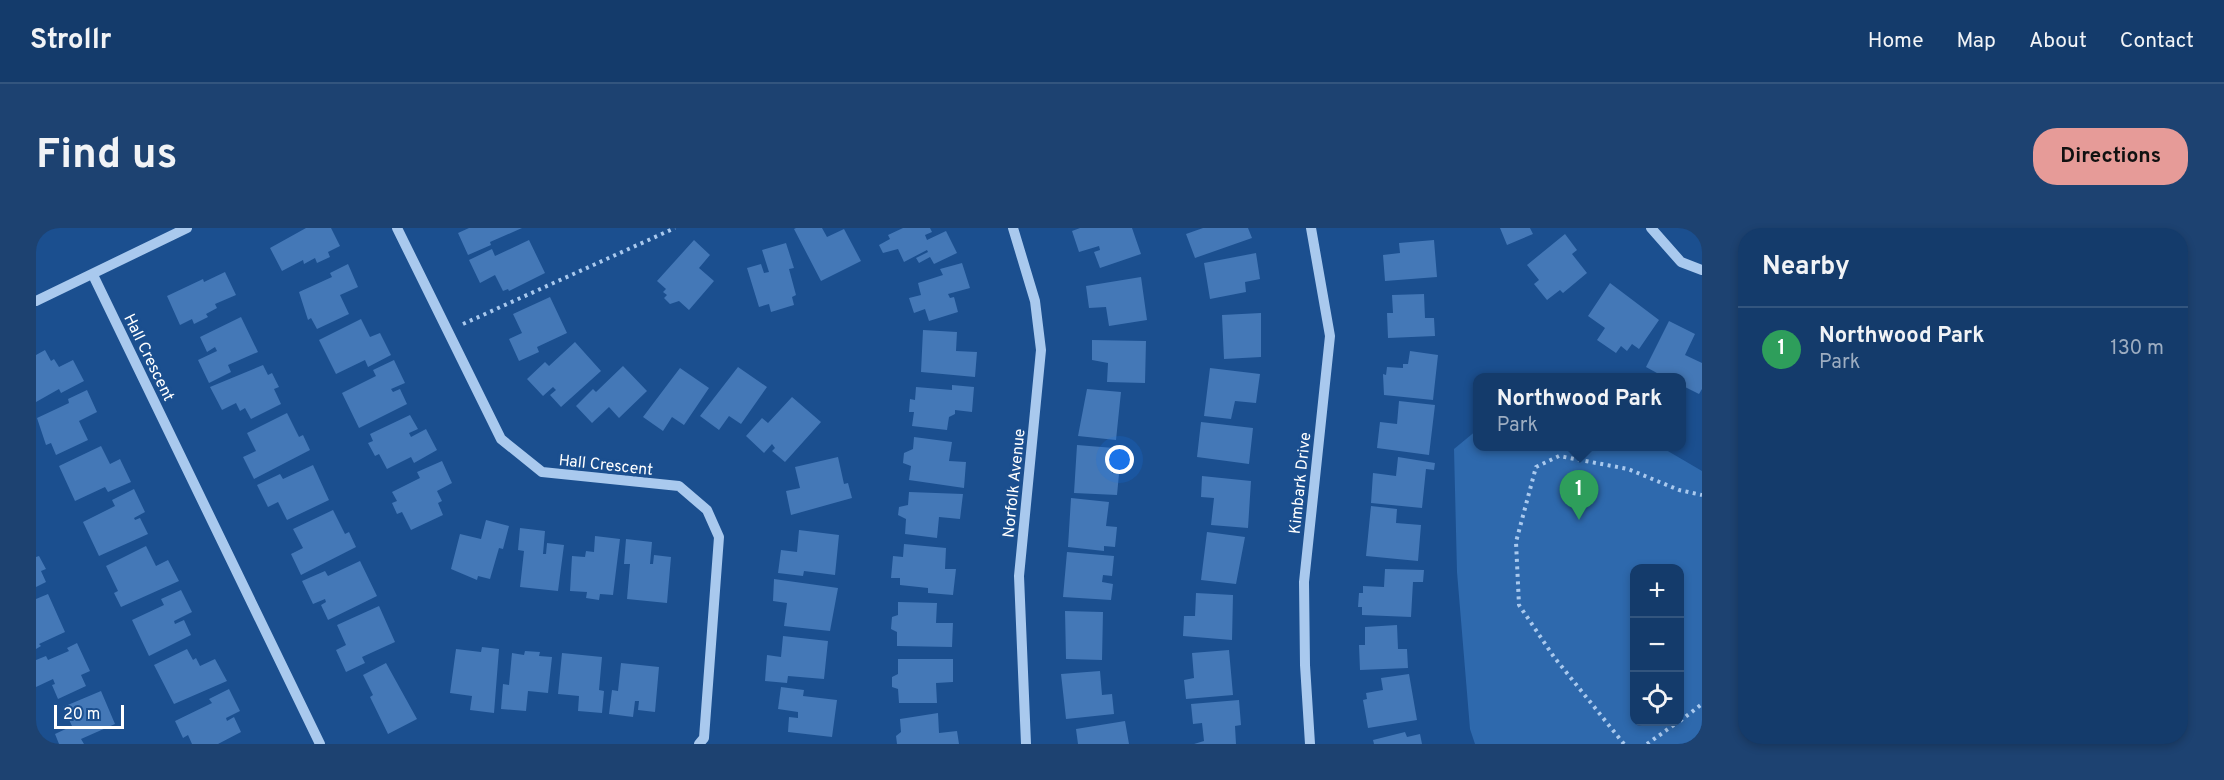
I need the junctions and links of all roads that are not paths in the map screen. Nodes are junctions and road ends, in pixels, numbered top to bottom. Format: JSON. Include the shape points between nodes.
{"nodes":[{"id":1,"x":187,"y":228,"type":"edge"},
{"id":2,"x":397,"y":228,"type":"edge"},
{"id":3,"x":1014,"y":228,"type":"edge"},
{"id":4,"x":1311,"y":228,"type":"edge"},
{"id":5,"x":1651,"y":228,"type":"edge"},
{"id":6,"x":1702,"y":270,"type":"edge"},
{"id":7,"x":93,"y":275,"type":"junction"},
{"id":8,"x":36,"y":301,"type":"edge"},
{"id":9,"x":320,"y":744,"type":"edge"},
{"id":10,"x":699,"y":744,"type":"edge"},
{"id":11,"x":1026,"y":744,"type":"edge"},
{"id":12,"x":1310,"y":744,"type":"edge"}],
"edges":[{"from":1,"to":7,"type":"street"},
{"from":2,"to":10,"type":"street","name":"Hall Crescent","via":[[501,439],[542,472],[679,486],[707,510],[719,537],[704,738]]},
{"from":3,"to":11,"type":"street","name":"Norfolk Avenue","via":[[1035,302],[1041,350],[1019,576]]},
{"from":4,"to":12,"type":"street","name":"Kimbark Drive","via":[[1330,336],[1304,582]]},
{"from":5,"to":6,"type":"street","via":[[1681,262]]},
{"from":7,"to":8,"type":"street"},
{"from":7,"to":9,"type":"street","name":"Hall Crescent"}]}
